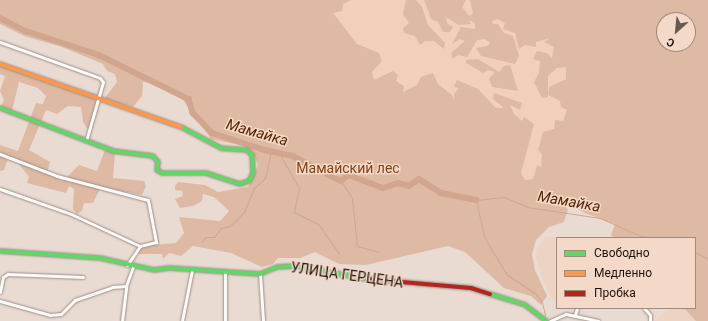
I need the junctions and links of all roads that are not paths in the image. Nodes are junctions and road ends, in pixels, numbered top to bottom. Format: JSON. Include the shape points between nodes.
{"nodes":[{"id":1,"x":0,"y":42,"type":"edge"},
{"id":2,"x":0,"y":64,"type":"edge"},
{"id":3,"x":99,"y":99,"type":"junction"},
{"id":4,"x":0,"y":108,"type":"edge"},
{"id":5,"x":86,"y":141,"type":"junction"},
{"id":6,"x":0,"y":154,"type":"edge"},
{"id":7,"x":0,"y":189,"type":"edge"},
{"id":8,"x":140,"y":246,"type":"junction"},
{"id":9,"x":0,"y":251,"type":"edge"},
{"id":10,"x":127,"y":265,"type":"junction"},
{"id":11,"x":133,"y":267,"type":"junction"},
{"id":12,"x":192,"y":270,"type":"junction"},
{"id":13,"x":225,"y":270,"type":"junction"},
{"id":14,"x":260,"y":274,"type":"junction"},
{"id":15,"x":83,"y":277,"type":"dead end"},
{"id":16,"x":126,"y":286,"type":"junction"},
{"id":17,"x":0,"y":292,"type":"edge"},
{"id":18,"x":0,"y":301,"type":"edge"},
{"id":19,"x":577,"y":309,"type":"edge"},
{"id":20,"x":645,"y":309,"type":"edge"},
{"id":21,"x":575,"y":315,"type":"junction"},
{"id":22,"x":122,"y":321,"type":"edge"},
{"id":23,"x":182,"y":321,"type":"edge"},
{"id":24,"x":224,"y":321,"type":"edge"},
{"id":25,"x":263,"y":321,"type":"edge"},
{"id":26,"x":546,"y":321,"type":"edge"},
{"id":27,"x":550,"y":321,"type":"edge"},
{"id":28,"x":598,"y":321,"type":"edge"},
{"id":29,"x":650,"y":321,"type":"edge"}],
"edges":[{"from":1,"to":3,"type":"street","via":[[96,74],[103,82]]},
{"from":2,"to":3,"type":"street"},
{"from":3,"to":5,"type":"street"},
{"from":3,"to":5,"type":"street","via":[[183,128],[221,148],[247,150],[252,155],[253,173],[246,183],[240,184],[206,173],[162,173],[157,170],[158,162],[153,156],[113,151]]},
{"from":4,"to":5,"type":"street"},
{"from":6,"to":8,"type":"street","via":[[57,176],[144,198],[151,207],[157,239],[156,242]]},
{"from":7,"to":8,"type":"street","via":[[71,214]]},
{"from":8,"to":10,"type":"street"},
{"from":9,"to":10,"type":"street","name":"УЛИЦА ГЕРЦЕНА","via":[[100,258]]},
{"from":10,"to":11,"type":"street","name":"УЛИЦА ГЕРЦЕНА"},
{"from":11,"to":12,"type":"street","name":"УЛИЦА ГЕРЦЕНА"},
{"from":11,"to":16,"type":"street"},
{"from":12,"to":13,"type":"street","name":"УЛИЦА ГЕРЦЕНА"},
{"from":12,"to":23,"type":"street"},
{"from":13,"to":14,"type":"street","name":"УЛИЦА ГЕРЦЕНА"},
{"from":13,"to":24,"type":"street"},
{"from":14,"to":25,"type":"street"},
{"from":14,"to":26,"type":"street","name":"УЛИЦА ГЕРЦЕНА","via":[[277,267],[296,266],[350,277],[472,288],[526,305]]},
{"from":15,"to":17,"type":"street","via":[[8,274],[3,277]]},
{"from":16,"to":18,"type":"street","via":[[112,286],[75,300],[61,314],[50,315]]},
{"from":16,"to":22,"type":"street"},
{"from":19,"to":21,"type":"street"},
{"from":20,"to":29,"type":"street","via":[[650,315]]},
{"from":21,"to":27,"type":"street","via":[[562,314]]},
{"from":21,"to":28,"type":"street"}]}
